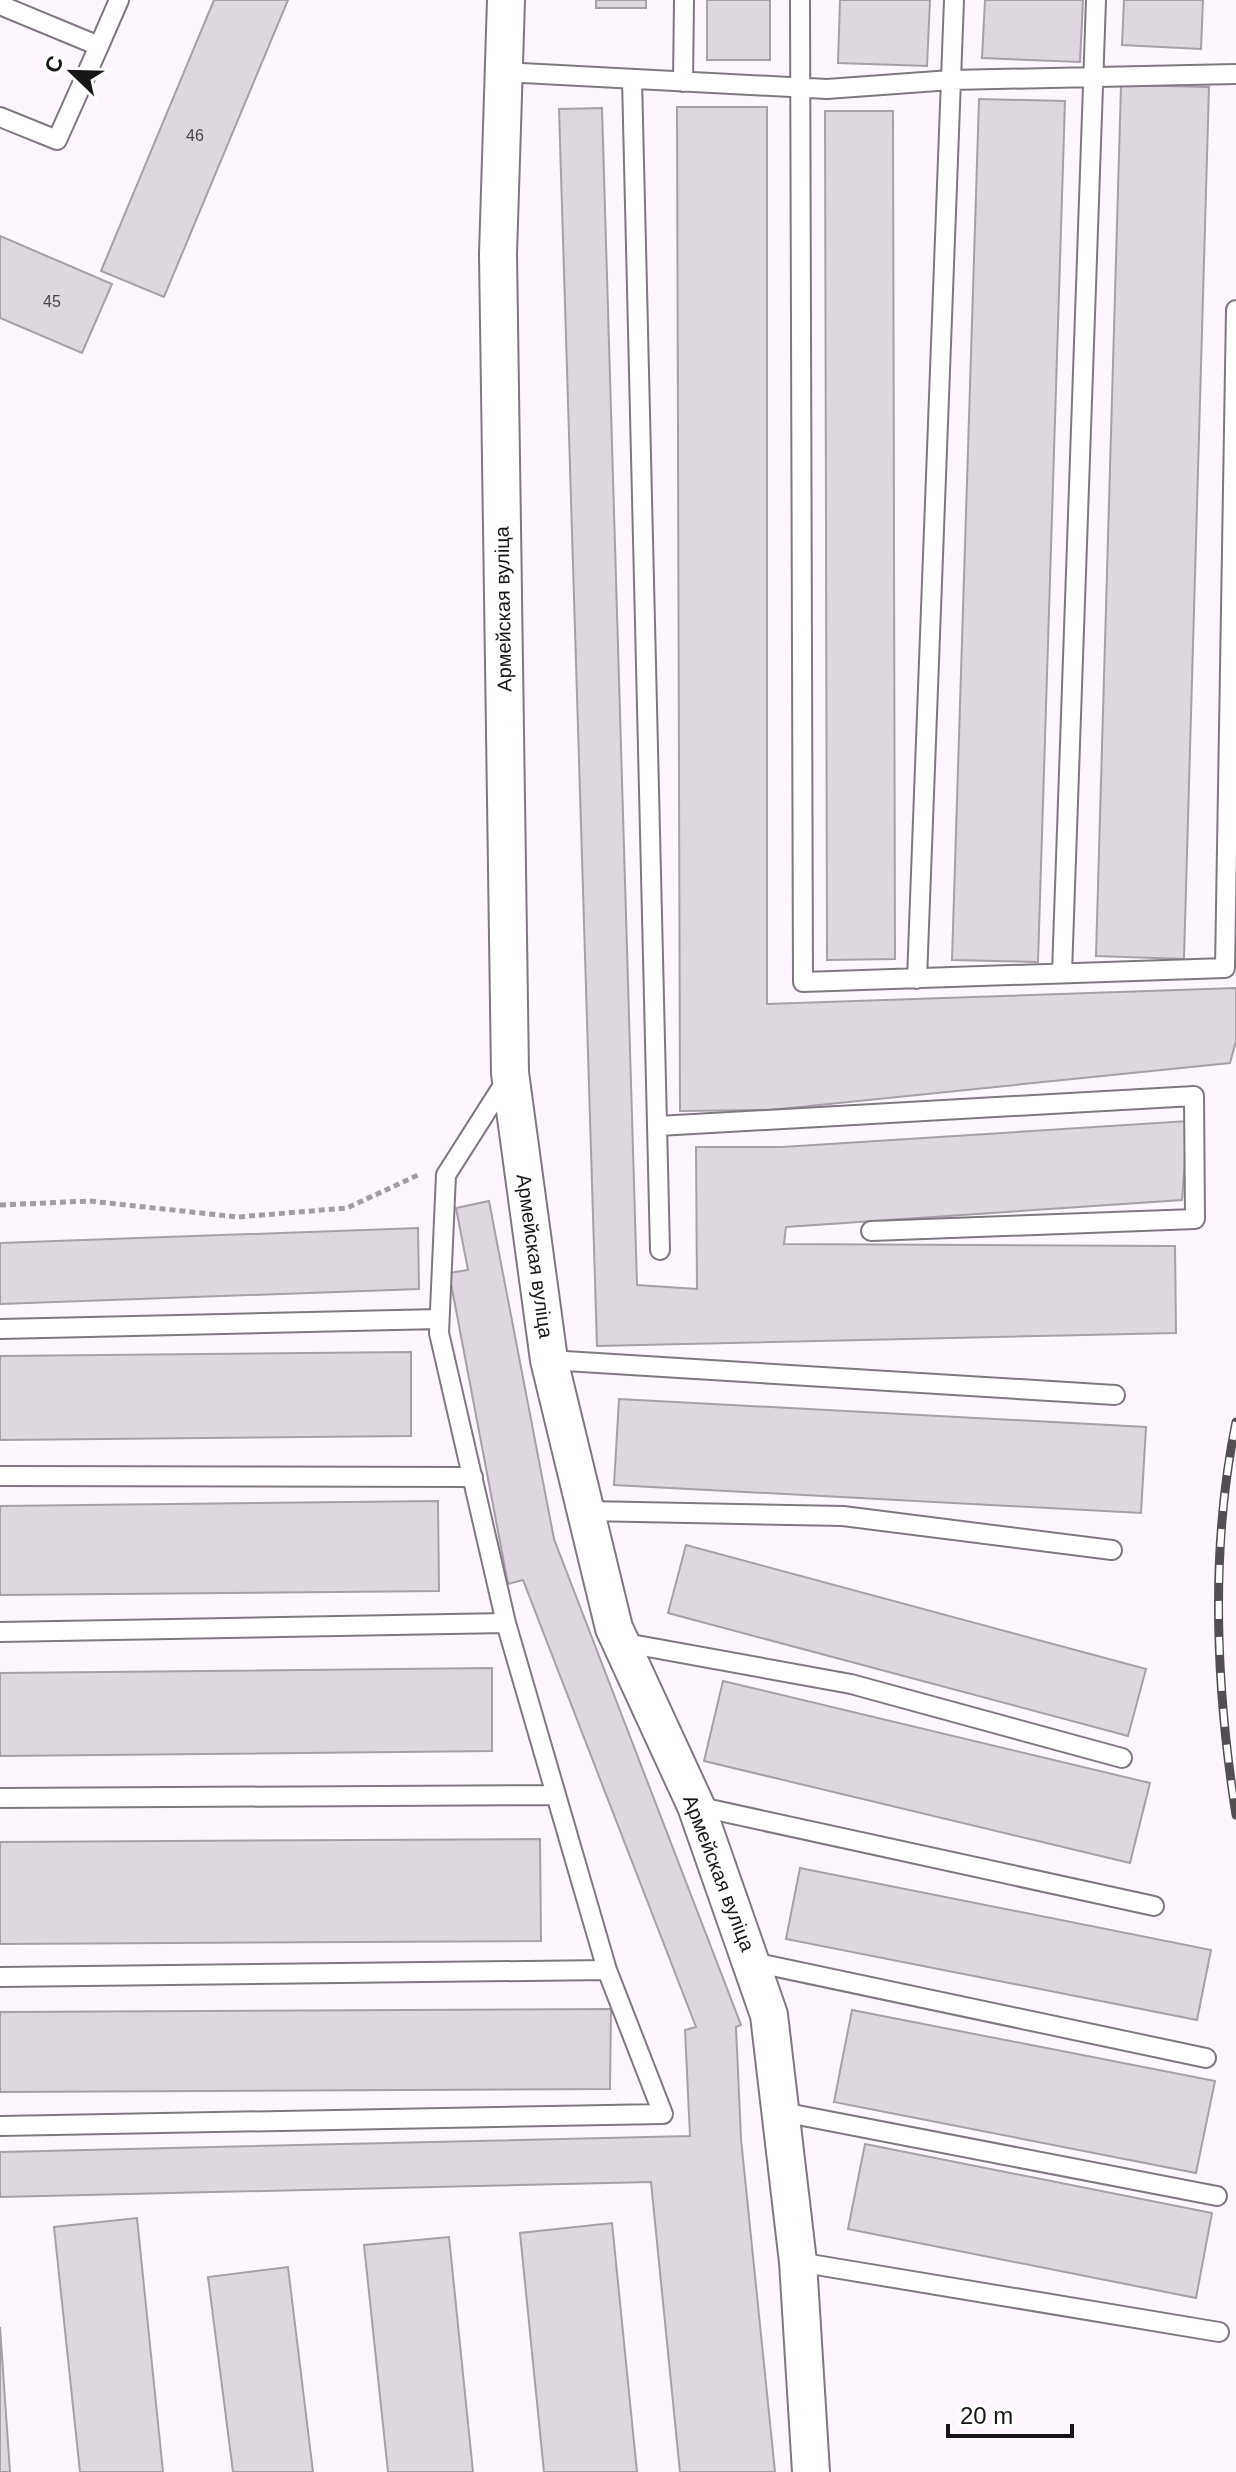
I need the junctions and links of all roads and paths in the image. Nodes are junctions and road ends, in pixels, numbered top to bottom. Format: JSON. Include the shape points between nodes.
{"nodes":[{"id":1,"x":119,"y":0,"type":"edge"},
{"id":2,"x":506,"y":0,"type":"edge"},
{"id":3,"x":684,"y":0,"type":"edge"},
{"id":4,"x":800,"y":0,"type":"edge"},
{"id":5,"x":954,"y":0,"type":"edge"},
{"id":6,"x":1096,"y":0,"type":"edge"},
{"id":7,"x":0,"y":5,"type":"edge"},
{"id":8,"x":99,"y":46,"type":"junction"},
{"id":9,"x":504,"y":72,"type":"junction"},
{"id":10,"x":1236,"y":74,"type":"edge"},
{"id":11,"x":1092,"y":77,"type":"junction"},
{"id":12,"x":632,"y":79,"type":"junction"},
{"id":13,"x":951,"y":80,"type":"junction"},
{"id":14,"x":683,"y":82,"type":"junction"},
{"id":15,"x":797,"y":87,"type":"junction"},
{"id":16,"x":0,"y":117,"type":"edge"},
{"id":17,"x":1236,"y":310,"type":"edge"},
{"id":18,"x":1062,"y":973,"type":"junction"},
{"id":19,"x":917,"y":979,"type":"junction"},
{"id":20,"x":510,"y":1073,"type":"junction"},
{"id":21,"x":658,"y":1126,"type":"junction"},
{"id":22,"x":426,"y":1172,"type":"dead end"},
{"id":23,"x":0,"y":1205,"type":"edge"},
{"id":24,"x":871,"y":1231,"type":"dead end"},
{"id":25,"x":660,"y":1250,"type":"dead end"},
{"id":26,"x":439,"y":1319,"type":"junction"},
{"id":27,"x":0,"y":1329,"type":"edge"},
{"id":28,"x":549,"y":1360,"type":"junction"},
{"id":29,"x":1115,"y":1395,"type":"dead end"},
{"id":30,"x":0,"y":1476,"type":"edge"},
{"id":31,"x":473,"y":1477,"type":"junction"},
{"id":32,"x":587,"y":1511,"type":"junction"},
{"id":33,"x":1112,"y":1550,"type":"dead end"},
{"id":34,"x":506,"y":1623,"type":"junction"},
{"id":35,"x":0,"y":1632,"type":"edge"},
{"id":36,"x":620,"y":1642,"type":"junction"},
{"id":37,"x":1122,"y":1758,"type":"dead end"},
{"id":38,"x":556,"y":1795,"type":"junction"},
{"id":39,"x":0,"y":1798,"type":"edge"},
{"id":40,"x":696,"y":1806,"type":"junction"},
{"id":41,"x":1154,"y":1906,"type":"dead end"},
{"id":42,"x":753,"y":1962,"type":"junction"},
{"id":43,"x":607,"y":1970,"type":"junction"},
{"id":44,"x":0,"y":1977,"type":"edge"},
{"id":45,"x":1206,"y":2058,"type":"dead end"},
{"id":46,"x":782,"y":2112,"type":"junction"},
{"id":47,"x":0,"y":2126,"type":"edge"},
{"id":48,"x":1217,"y":2196,"type":"dead end"},
{"id":49,"x":798,"y":2262,"type":"junction"},
{"id":50,"x":1219,"y":2332,"type":"dead end"},
{"id":51,"x":811,"y":2472,"type":"edge"}],
"edges":[{"from":1,"to":8,"type":"lane"},
{"from":2,"to":9,"type":"street","name":"Армейская вуліца"},
{"from":3,"to":14,"type":"lane"},
{"from":4,"to":15,"type":"lane"},
{"from":5,"to":13,"type":"lane"},
{"from":6,"to":11,"type":"lane"},
{"from":7,"to":8,"type":"lane"},
{"from":8,"to":16,"type":"lane","via":[[57,140]]},
{"from":9,"to":12,"type":"lane"},
{"from":9,"to":20,"type":"street","name":"Армейская вуліца","via":[[498,254]]},
{"from":10,"to":11,"type":"lane"},
{"from":11,"to":13,"type":"lane"},
{"from":11,"to":18,"type":"lane"},
{"from":12,"to":14,"type":"lane"},
{"from":12,"to":21,"type":"lane"},
{"from":13,"to":15,"type":"lane"},
{"from":13,"to":19,"type":"lane"},
{"from":14,"to":15,"type":"lane"},
{"from":15,"to":19,"type":"lane","via":[[803,982]]},
{"from":17,"to":18,"type":"lane","via":[[1225,968]]},
{"from":18,"to":19,"type":"lane"},
{"from":20,"to":26,"type":"lane","via":[[446,1175]]},
{"from":20,"to":28,"type":"street","name":"Армейская вуліца"},
{"from":21,"to":24,"type":"lane","via":[[1194,1096],[1195,1219]]},
{"from":21,"to":25,"type":"lane"},
{"from":22,"to":23,"type":"path","via":[[347,1208],[238,1217],[89,1201]]},
{"from":26,"to":27,"type":"lane"},
{"from":26,"to":31,"type":"lane"},
{"from":28,"to":29,"type":"lane"},
{"from":28,"to":32,"type":"street","name":"Армейская вуліца"},
{"from":30,"to":31,"type":"lane"},
{"from":31,"to":34,"type":"lane"},
{"from":32,"to":33,"type":"lane","via":[[843,1516]]},
{"from":32,"to":36,"type":"street","name":"Армейская вуліца"},
{"from":34,"to":35,"type":"lane"},
{"from":34,"to":38,"type":"lane"},
{"from":36,"to":37,"type":"lane","via":[[851,1684]]},
{"from":36,"to":40,"type":"street","name":"Армейская вуліца"},
{"from":38,"to":39,"type":"lane"},
{"from":38,"to":43,"type":"lane"},
{"from":40,"to":41,"type":"lane"},
{"from":40,"to":42,"type":"street","name":"Армейская вуліца"},
{"from":42,"to":45,"type":"lane"},
{"from":42,"to":46,"type":"street","name":"Армейская вуліца","via":[[769,2015]]},
{"from":43,"to":44,"type":"lane"},
{"from":43,"to":47,"type":"lane","via":[[663,2114]]},
{"from":46,"to":48,"type":"lane"},
{"from":46,"to":49,"type":"street","name":"Армейская вуліца"},
{"from":49,"to":50,"type":"lane"},
{"from":49,"to":51,"type":"street","name":"Армейская вуліца"}]}
